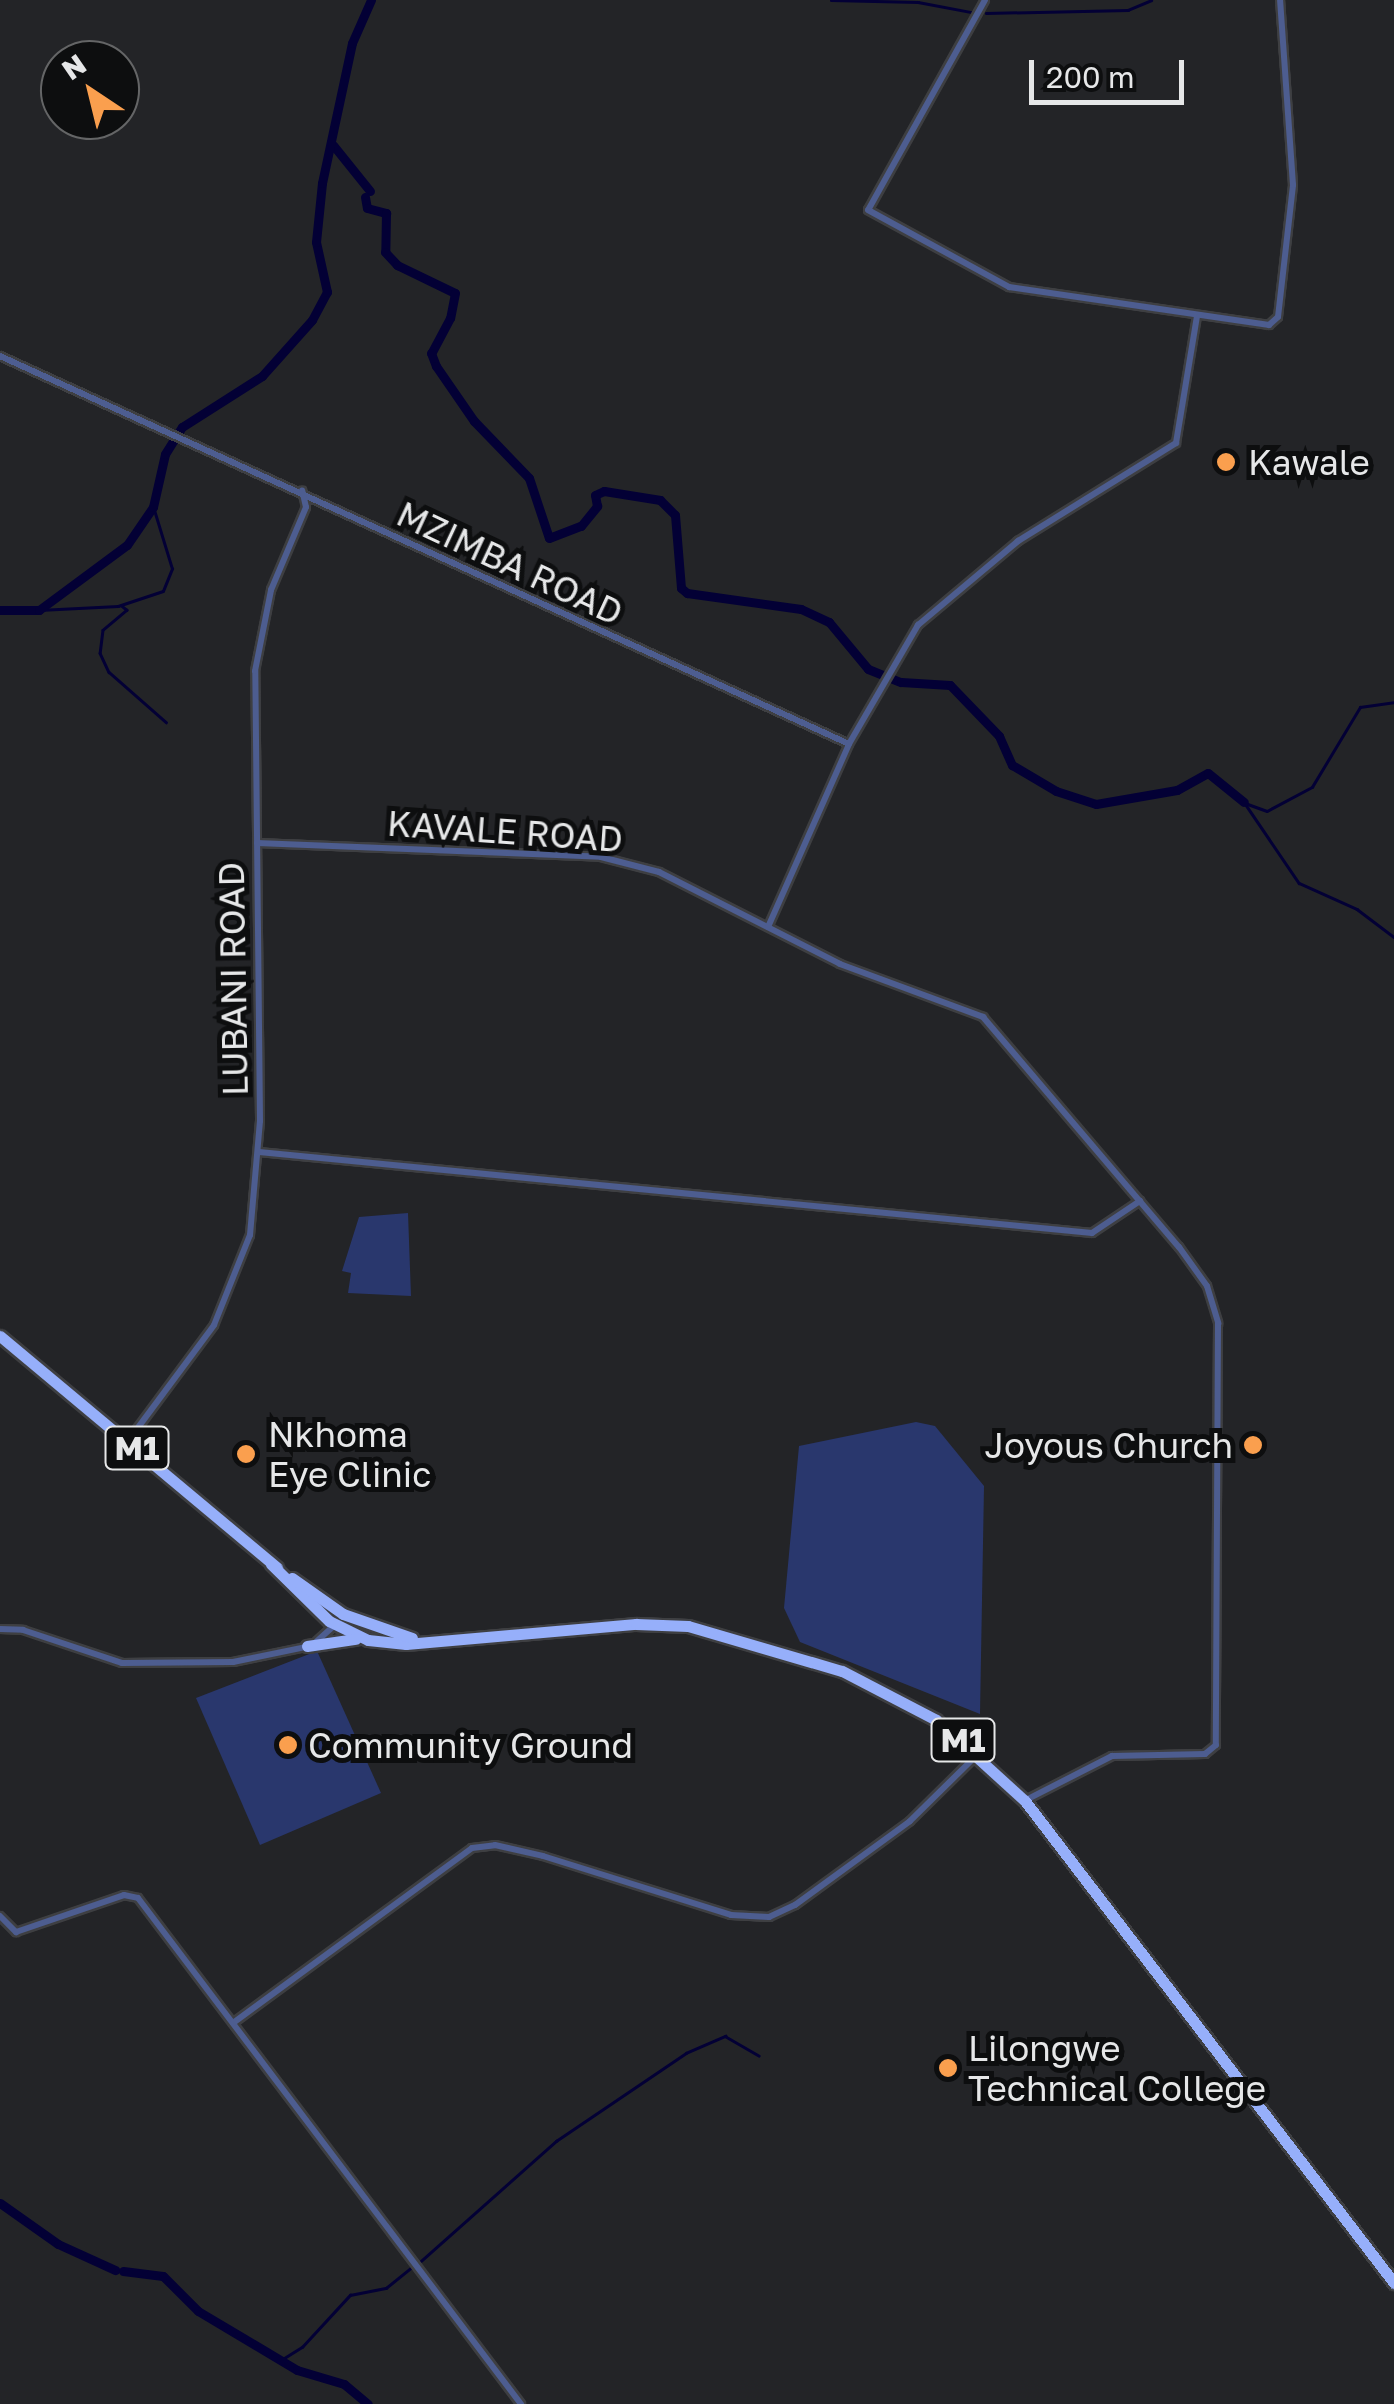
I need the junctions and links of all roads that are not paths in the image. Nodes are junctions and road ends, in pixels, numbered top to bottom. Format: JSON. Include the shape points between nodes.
{"nodes":[{"id":1,"x":985,"y":0,"type":"edge"},
{"id":2,"x":1280,"y":0,"type":"edge"},
{"id":3,"x":1198,"y":316,"type":"junction"},
{"id":4,"x":0,"y":356,"type":"edge"},
{"id":5,"x":302,"y":490,"type":"junction"},
{"id":6,"x":849,"y":744,"type":"junction"},
{"id":7,"x":257,"y":843,"type":"junction"},
{"id":8,"x":768,"y":926,"type":"junction"},
{"id":9,"x":259,"y":1152,"type":"junction"},
{"id":10,"x":1140,"y":1201,"type":"junction"},
{"id":11,"x":0,"y":1336,"type":"edge"},
{"id":12,"x":128,"y":1441,"type":"junction"},
{"id":13,"x":271,"y":1564,"type":"junction"},
{"id":14,"x":322,"y":1616,"type":"junction"},
{"id":15,"x":339,"y":1620,"type":"junction"},
{"id":16,"x":0,"y":1630,"type":"edge"},
{"id":17,"x":320,"y":1639,"type":"junction"},
{"id":18,"x":437,"y":1640,"type":"junction"},
{"id":19,"x":384,"y":1643,"type":"junction"},
{"id":20,"x":307,"y":1646,"type":"junction"},
{"id":21,"x":979,"y":1754,"type":"junction"},
{"id":22,"x":1025,"y":1801,"type":"junction"},
{"id":23,"x":0,"y":1916,"type":"edge"},
{"id":24,"x":233,"y":2024,"type":"junction"},
{"id":25,"x":1394,"y":2282,"type":"edge"},
{"id":26,"x":521,"y":2404,"type":"edge"}],
"edges":[{"from":1,"to":3,"type":"street","via":[[868,210],[1008,286]]},
{"from":2,"to":3,"type":"street","via":[[1292,186],[1278,317],[1264,324]]},
{"from":3,"to":6,"type":"street","via":[[1176,442],[987,564],[918,626]]},
{"from":4,"to":5,"type":"street","name":"MZIMBA ROAD"},
{"from":5,"to":6,"type":"street","name":"MZIMBA ROAD"},
{"from":5,"to":7,"type":"street","name":"LUBANI ROAD","via":[[307,502],[271,590],[256,660]]},
{"from":6,"to":8,"type":"street"},
{"from":7,"to":8,"type":"street","name":"KAVALE ROAD","via":[[614,859],[660,872]]},
{"from":7,"to":9,"type":"street","name":"LUBANI ROAD"},
{"from":8,"to":10,"type":"street","name":"KAVALE ROAD","via":[[840,964],[983,1017]]},
{"from":9,"to":10,"type":"street","via":[[1092,1234]]},
{"from":9,"to":12,"type":"street","name":"LUBANI ROAD","via":[[250,1235],[233,1288],[194,1356]]},
{"from":10,"to":22,"type":"street","name":"KAVALE ROAD","via":[[1203,1278],[1218,1323],[1216,1745],[1204,1754],[1112,1756]]},
{"from":11,"to":12,"type":"highway","number":"M1"},
{"from":12,"to":13,"type":"highway","number":"M1"},
{"from":13,"to":14,"type":"highway","number":"M1"},
{"from":13,"to":15,"type":"highway","number":"M1"},
{"from":14,"to":15,"type":"highway","number":"M1"},
{"from":14,"to":17,"type":"highway"},
{"from":15,"to":17,"type":"street"},
{"from":15,"to":18,"type":"highway","number":"M1"},
{"from":15,"to":19,"type":"highway","number":"M1"},
{"from":16,"to":20,"type":"street","via":[[20,1629],[122,1663],[233,1662]]},
{"from":17,"to":20,"type":"street"},
{"from":18,"to":19,"type":"highway","number":"M1"},
{"from":18,"to":21,"type":"highway","number":"M1","via":[[636,1624],[714,1630],[876,1686]]},
{"from":19,"to":20,"type":"highway","number":"M1","via":[[342,1637]]},
{"from":21,"to":22,"type":"highway","number":"M1"},
{"from":21,"to":24,"type":"street","via":[[881,1843],[768,1917],[731,1915],[543,1856],[495,1845],[472,1848]]},
{"from":22,"to":25,"type":"highway","number":"M1"},
{"from":23,"to":24,"type":"street","via":[[11,1932],[135,1896]]},
{"from":24,"to":26,"type":"street"}]}
